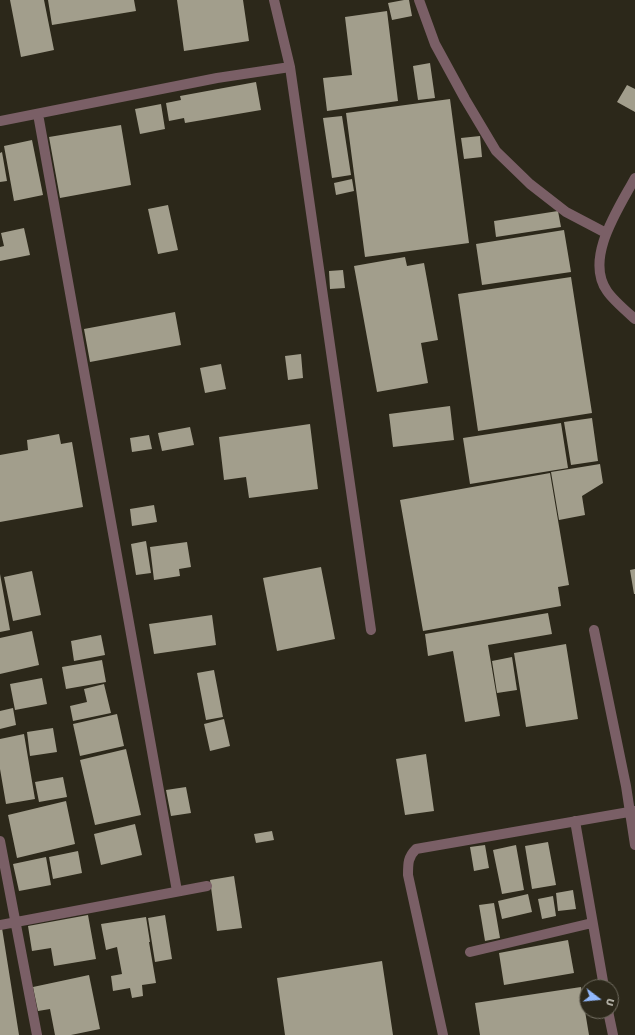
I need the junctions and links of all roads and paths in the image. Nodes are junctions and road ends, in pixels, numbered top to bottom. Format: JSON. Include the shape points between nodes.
{"nodes":[{"id":1,"x":274,"y":0,"type":"edge"},
{"id":2,"x":419,"y":0,"type":"edge"},
{"id":3,"x":290,"y":67,"type":"junction"},
{"id":4,"x":38,"y":114,"type":"junction"},
{"id":5,"x":0,"y":121,"type":"edge"},
{"id":6,"x":635,"y":178,"type":"edge"},
{"id":7,"x":606,"y":233,"type":"junction"},
{"id":8,"x":635,"y":319,"type":"edge"},
{"id":9,"x":371,"y":630,"type":"dead end"},
{"id":10,"x":594,"y":630,"type":"dead end"},
{"id":11,"x":632,"y":811,"type":"edge"},
{"id":12,"x":575,"y":821,"type":"junction"},
{"id":13,"x":0,"y":841,"type":"edge"},
{"id":14,"x":635,"y":845,"type":"edge"},
{"id":15,"x":207,"y":886,"type":"dead end"},
{"id":16,"x":177,"y":891,"type":"junction"},
{"id":17,"x":16,"y":923,"type":"junction"},
{"id":18,"x":592,"y":923,"type":"junction"},
{"id":19,"x":0,"y":925,"type":"edge"},
{"id":20,"x":470,"y":952,"type":"dead end"},
{"id":21,"x":602,"y":979,"type":"edge"},
{"id":22,"x":610,"y":1019,"type":"edge"},
{"id":23,"x":37,"y":1035,"type":"edge"},
{"id":24,"x":443,"y":1035,"type":"edge"},
{"id":25,"x":613,"y":1035,"type":"edge"}],
"edges":[{"from":1,"to":3,"type":"street"},
{"from":2,"to":7,"type":"street","via":[[435,44],[496,151],[530,184],[566,212]]},
{"from":3,"to":4,"type":"street","via":[[217,78]]},
{"from":3,"to":9,"type":"street"},
{"from":4,"to":5,"type":"street"},
{"from":4,"to":16,"type":"street"},
{"from":6,"to":7,"type":"street"},
{"from":7,"to":8,"type":"street","via":[[599,262],[599,274],[607,291]]},
{"from":10,"to":11,"type":"street"},
{"from":11,"to":12,"type":"street"},
{"from":11,"to":14,"type":"street"},
{"from":12,"to":18,"type":"street"},
{"from":12,"to":24,"type":"street","via":[[416,849],[411,854],[408,875]]},
{"from":13,"to":17,"type":"street"},
{"from":15,"to":16,"type":"street"},
{"from":16,"to":17,"type":"street"},
{"from":17,"to":19,"type":"street"},
{"from":17,"to":23,"type":"street"},
{"from":18,"to":20,"type":"street"},
{"from":18,"to":21,"type":"street"},
{"from":22,"to":25,"type":"street"}]}
